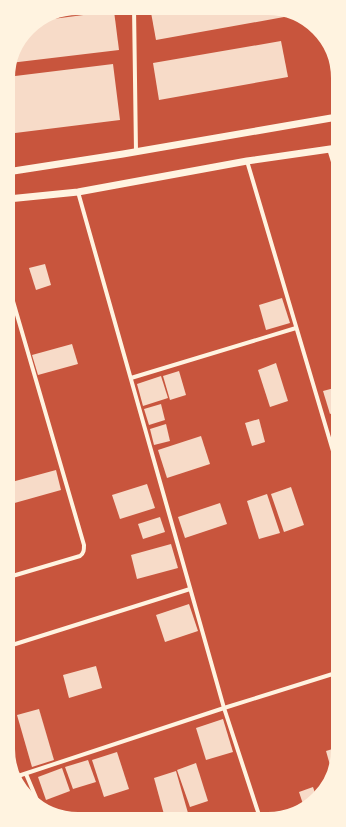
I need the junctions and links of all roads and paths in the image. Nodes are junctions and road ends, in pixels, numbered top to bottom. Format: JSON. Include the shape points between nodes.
{"nodes":[{"id":1,"x":134,"y":14,"type":"edge"},
{"id":2,"x":332,"y":118,"type":"edge"},
{"id":3,"x":332,"y":148,"type":"edge"},
{"id":4,"x":136,"y":152,"type":"junction"},
{"id":5,"x":247,"y":161,"type":"junction"},
{"id":6,"x":14,"y":171,"type":"edge"},
{"id":7,"x":78,"y":192,"type":"junction"},
{"id":8,"x":14,"y":198,"type":"edge"},
{"id":9,"x":14,"y":305,"type":"edge"},
{"id":10,"x":296,"y":328,"type":"junction"},
{"id":11,"x":131,"y":378,"type":"junction"},
{"id":12,"x":332,"y":448,"type":"edge"},
{"id":13,"x":14,"y":576,"type":"edge"},
{"id":14,"x":190,"y":589,"type":"junction"},
{"id":15,"x":14,"y":644,"type":"edge"},
{"id":16,"x":332,"y":674,"type":"edge"},
{"id":17,"x":224,"y":708,"type":"junction"},
{"id":18,"x":26,"y":774,"type":"junction"},
{"id":19,"x":20,"y":776,"type":"edge"},
{"id":20,"x":36,"y":797,"type":"edge"},
{"id":21,"x":258,"y":813,"type":"edge"}],
"edges":[{"from":1,"to":4,"type":"street"},
{"from":2,"to":4,"type":"street"},
{"from":3,"to":5,"type":"street"},
{"from":4,"to":6,"type":"street"},
{"from":5,"to":7,"type":"street"},
{"from":5,"to":10,"type":"street"},
{"from":7,"to":8,"type":"street"},
{"from":7,"to":11,"type":"street"},
{"from":9,"to":13,"type":"street","via":[[84,551],[80,556]]},
{"from":10,"to":11,"type":"street"},
{"from":10,"to":12,"type":"street"},
{"from":11,"to":14,"type":"street"},
{"from":14,"to":15,"type":"street"},
{"from":14,"to":17,"type":"street"},
{"from":16,"to":17,"type":"street"},
{"from":17,"to":18,"type":"street"},
{"from":17,"to":21,"type":"street"},
{"from":18,"to":19,"type":"street"},
{"from":18,"to":20,"type":"street"}]}
